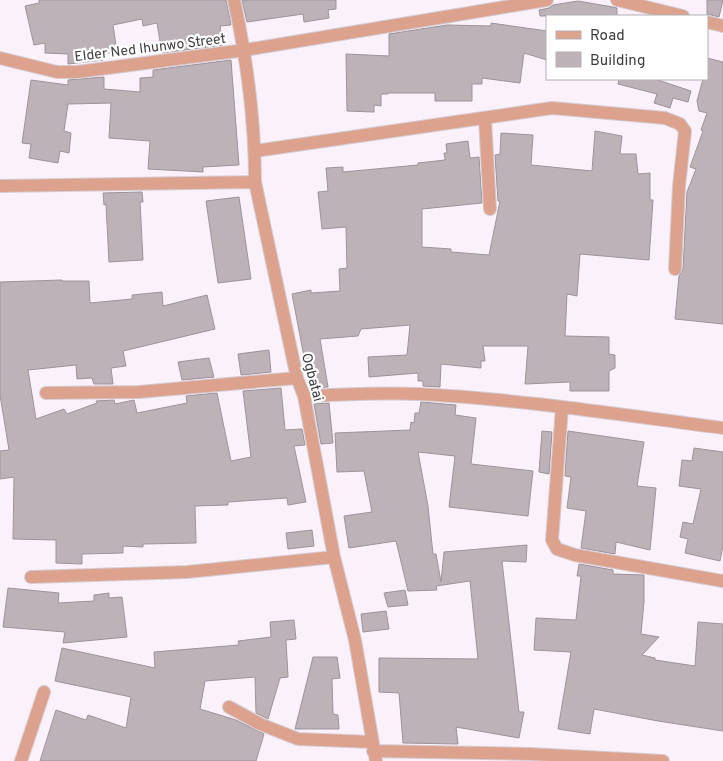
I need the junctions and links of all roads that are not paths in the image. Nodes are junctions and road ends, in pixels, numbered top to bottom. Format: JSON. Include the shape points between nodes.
{"nodes":[{"id":1,"x":234,"y":0,"type":"edge"},
{"id":2,"x":547,"y":0,"type":"edge"},
{"id":3,"x":617,"y":0,"type":"edge"},
{"id":4,"x":679,"y":15,"type":"edge"},
{"id":5,"x":708,"y":22,"type":"edge"},
{"id":6,"x":723,"y":26,"type":"edge"},
{"id":7,"x":245,"y":50,"type":"junction"},
{"id":8,"x":0,"y":58,"type":"edge"},
{"id":9,"x":485,"y":119,"type":"junction"},
{"id":10,"x":255,"y":151,"type":"junction"},
{"id":11,"x":255,"y":182,"type":"junction"},
{"id":12,"x":0,"y":186,"type":"edge"},
{"id":13,"x":490,"y":209,"type":"dead end"},
{"id":14,"x":675,"y":269,"type":"dead end"},
{"id":15,"x":296,"y":378,"type":"junction"},
{"id":16,"x":46,"y":393,"type":"dead end"},
{"id":17,"x":304,"y":396,"type":"junction"},
{"id":18,"x":562,"y":407,"type":"junction"},
{"id":19,"x":723,"y":428,"type":"edge"},
{"id":20,"x":334,"y":557,"type":"junction"},
{"id":21,"x":31,"y":577,"type":"dead end"},
{"id":22,"x":723,"y":581,"type":"edge"},
{"id":23,"x":44,"y":692,"type":"dead end"},
{"id":24,"x":229,"y":707,"type":"dead end"},
{"id":25,"x":374,"y":752,"type":"edge"},
{"id":26,"x":21,"y":761,"type":"edge"},
{"id":27,"x":663,"y":761,"type":"edge"}],
"edges":[{"from":1,"to":7,"type":"street","name":"Ogbatai"},
{"from":2,"to":7,"type":"street","name":"Elder Ned Ihunwo Street"},
{"from":3,"to":4,"type":"street"},
{"from":5,"to":6,"type":"street"},
{"from":7,"to":8,"type":"street","name":"Elder Ned Ihunwo Street","via":[[78,72],[57,72]]},
{"from":7,"to":10,"type":"street","name":"Ogbatai"},
{"from":9,"to":10,"type":"street"},
{"from":9,"to":13,"type":"street"},
{"from":9,"to":14,"type":"street","via":[[562,108],[665,118],[680,124],[685,131]]},
{"from":10,"to":11,"type":"street","name":"Ogbatai"},
{"from":11,"to":12,"type":"street"},
{"from":11,"to":15,"type":"street","name":"Ogbatai"},
{"from":15,"to":16,"type":"street","via":[[139,392]]},
{"from":15,"to":17,"type":"street","name":"Ogbatai"},
{"from":17,"to":18,"type":"street","via":[[416,394]]},
{"from":17,"to":20,"type":"street","name":"Ogbatai"},
{"from":18,"to":19,"type":"street"},
{"from":18,"to":22,"type":"street","via":[[552,540],[557,549],[575,556]]},
{"from":20,"to":21,"type":"street","via":[[186,572]]},
{"from":20,"to":25,"type":"street","name":"Ogbatai","via":[[355,640]]},
{"from":23,"to":26,"type":"street"},
{"from":24,"to":25,"type":"street","via":[[298,739]]},
{"from":25,"to":27,"type":"street","via":[[530,754]]}]}
